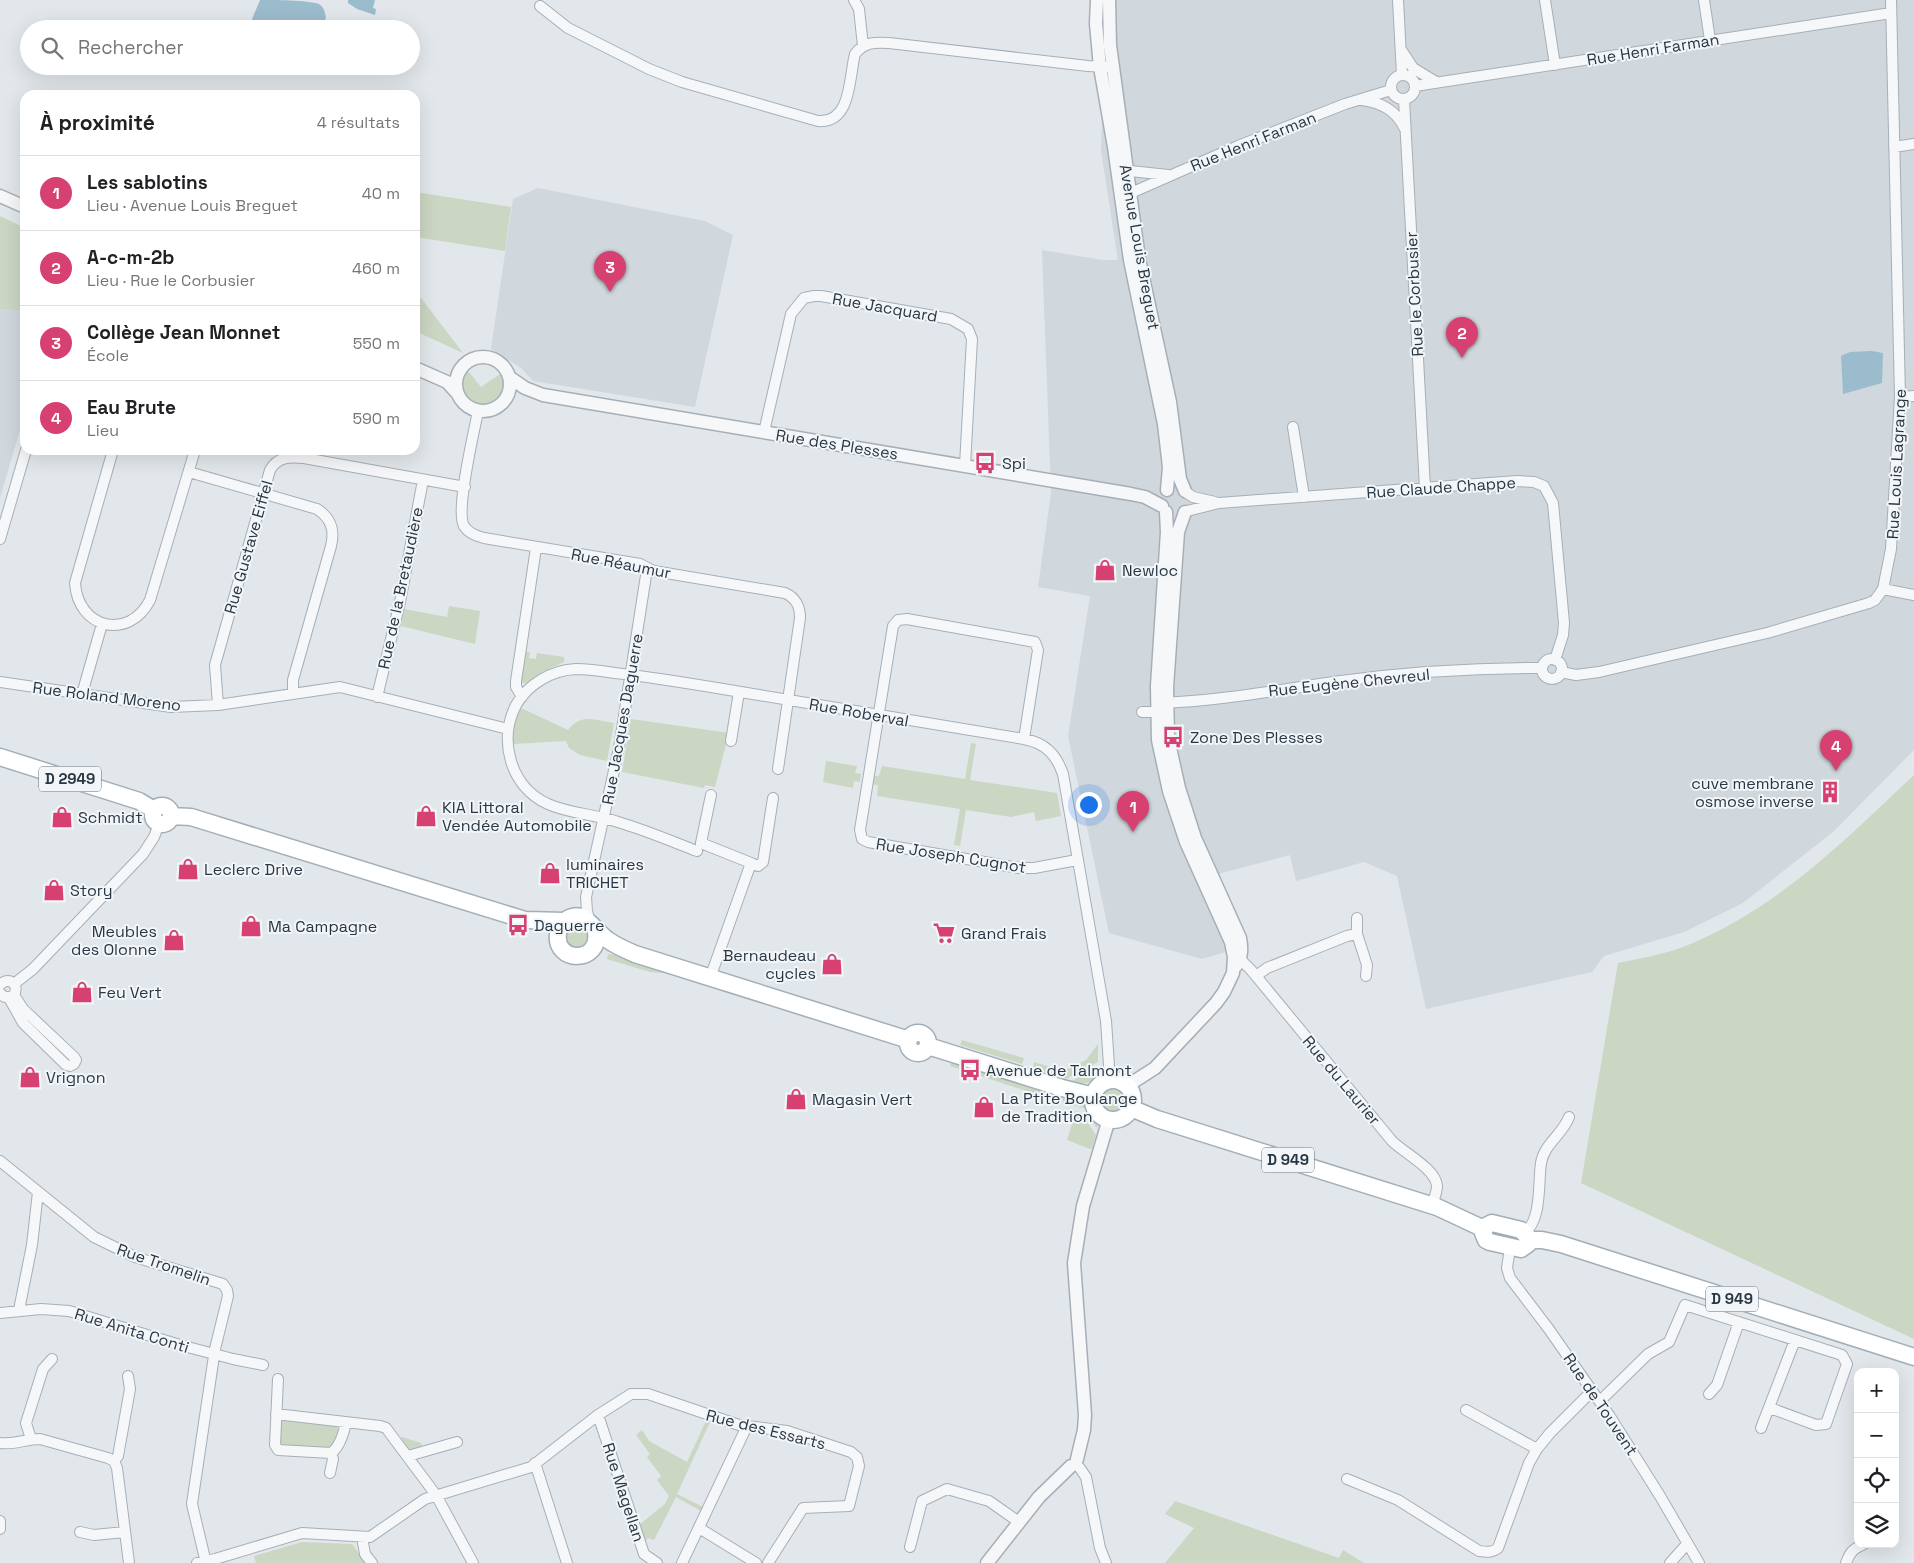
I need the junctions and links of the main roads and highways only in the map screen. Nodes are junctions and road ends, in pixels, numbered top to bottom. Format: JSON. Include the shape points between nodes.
{"nodes":[{"id":1,"x":0,"y":757,"type":"edge"},
{"id":2,"x":569,"y":919,"type":"junction"},
{"id":3,"x":525,"y":920,"type":"junction"},
{"id":4,"x":594,"y":927,"type":"junction"},
{"id":5,"x":558,"y":942,"type":"junction"},
{"id":6,"x":590,"y":951,"type":"junction"},
{"id":7,"x":635,"y":954,"type":"junction"},
{"id":8,"x":1094,"y":1096,"type":"junction"},
{"id":9,"x":1131,"y":1108,"type":"junction"},
{"id":10,"x":1484,"y":1229,"type":"junction"},
{"id":11,"x":1527,"y":1236,"type":"junction"},
{"id":12,"x":1914,"y":1357,"type":"edge"}],
"edges":[{"from":1,"to":3,"type":"main road","number":"D 2949","via":[[139,801],[161,816],[191,817]]},
{"from":2,"to":3,"type":"main road"},
{"from":2,"to":4,"type":"main road","via":[[582,917]]},
{"from":2,"to":5,"type":"main road","via":[[558,930]]},
{"from":3,"to":5,"type":"main road"},
{"from":4,"to":6,"type":"main road","via":[[596,942]]},
{"from":4,"to":7,"type":"main road","via":[[610,942]]},
{"from":5,"to":6,"type":"main road","via":[[571,955],[582,956]]},
{"from":6,"to":7,"type":"main road"},
{"from":7,"to":8,"type":"main road","via":[[909,1040],[916,1034],[922,1034],[928,1046]]},
{"from":8,"to":9,"type":"main road","via":[[1098,1112],[1109,1119],[1122,1117]]},
{"from":8,"to":9,"type":"main road","via":[[1098,1087],[1117,1080],[1132,1094]]},
{"from":9,"to":10,"type":"main road","number":"D 949","via":[[1432,1205]]},
{"from":10,"to":11,"type":"main road","via":[[1492,1223]]},
{"from":10,"to":11,"type":"main road","via":[[1486,1240],[1521,1250]]},
{"from":11,"to":12,"type":"main road","number":"D 949"}]}
